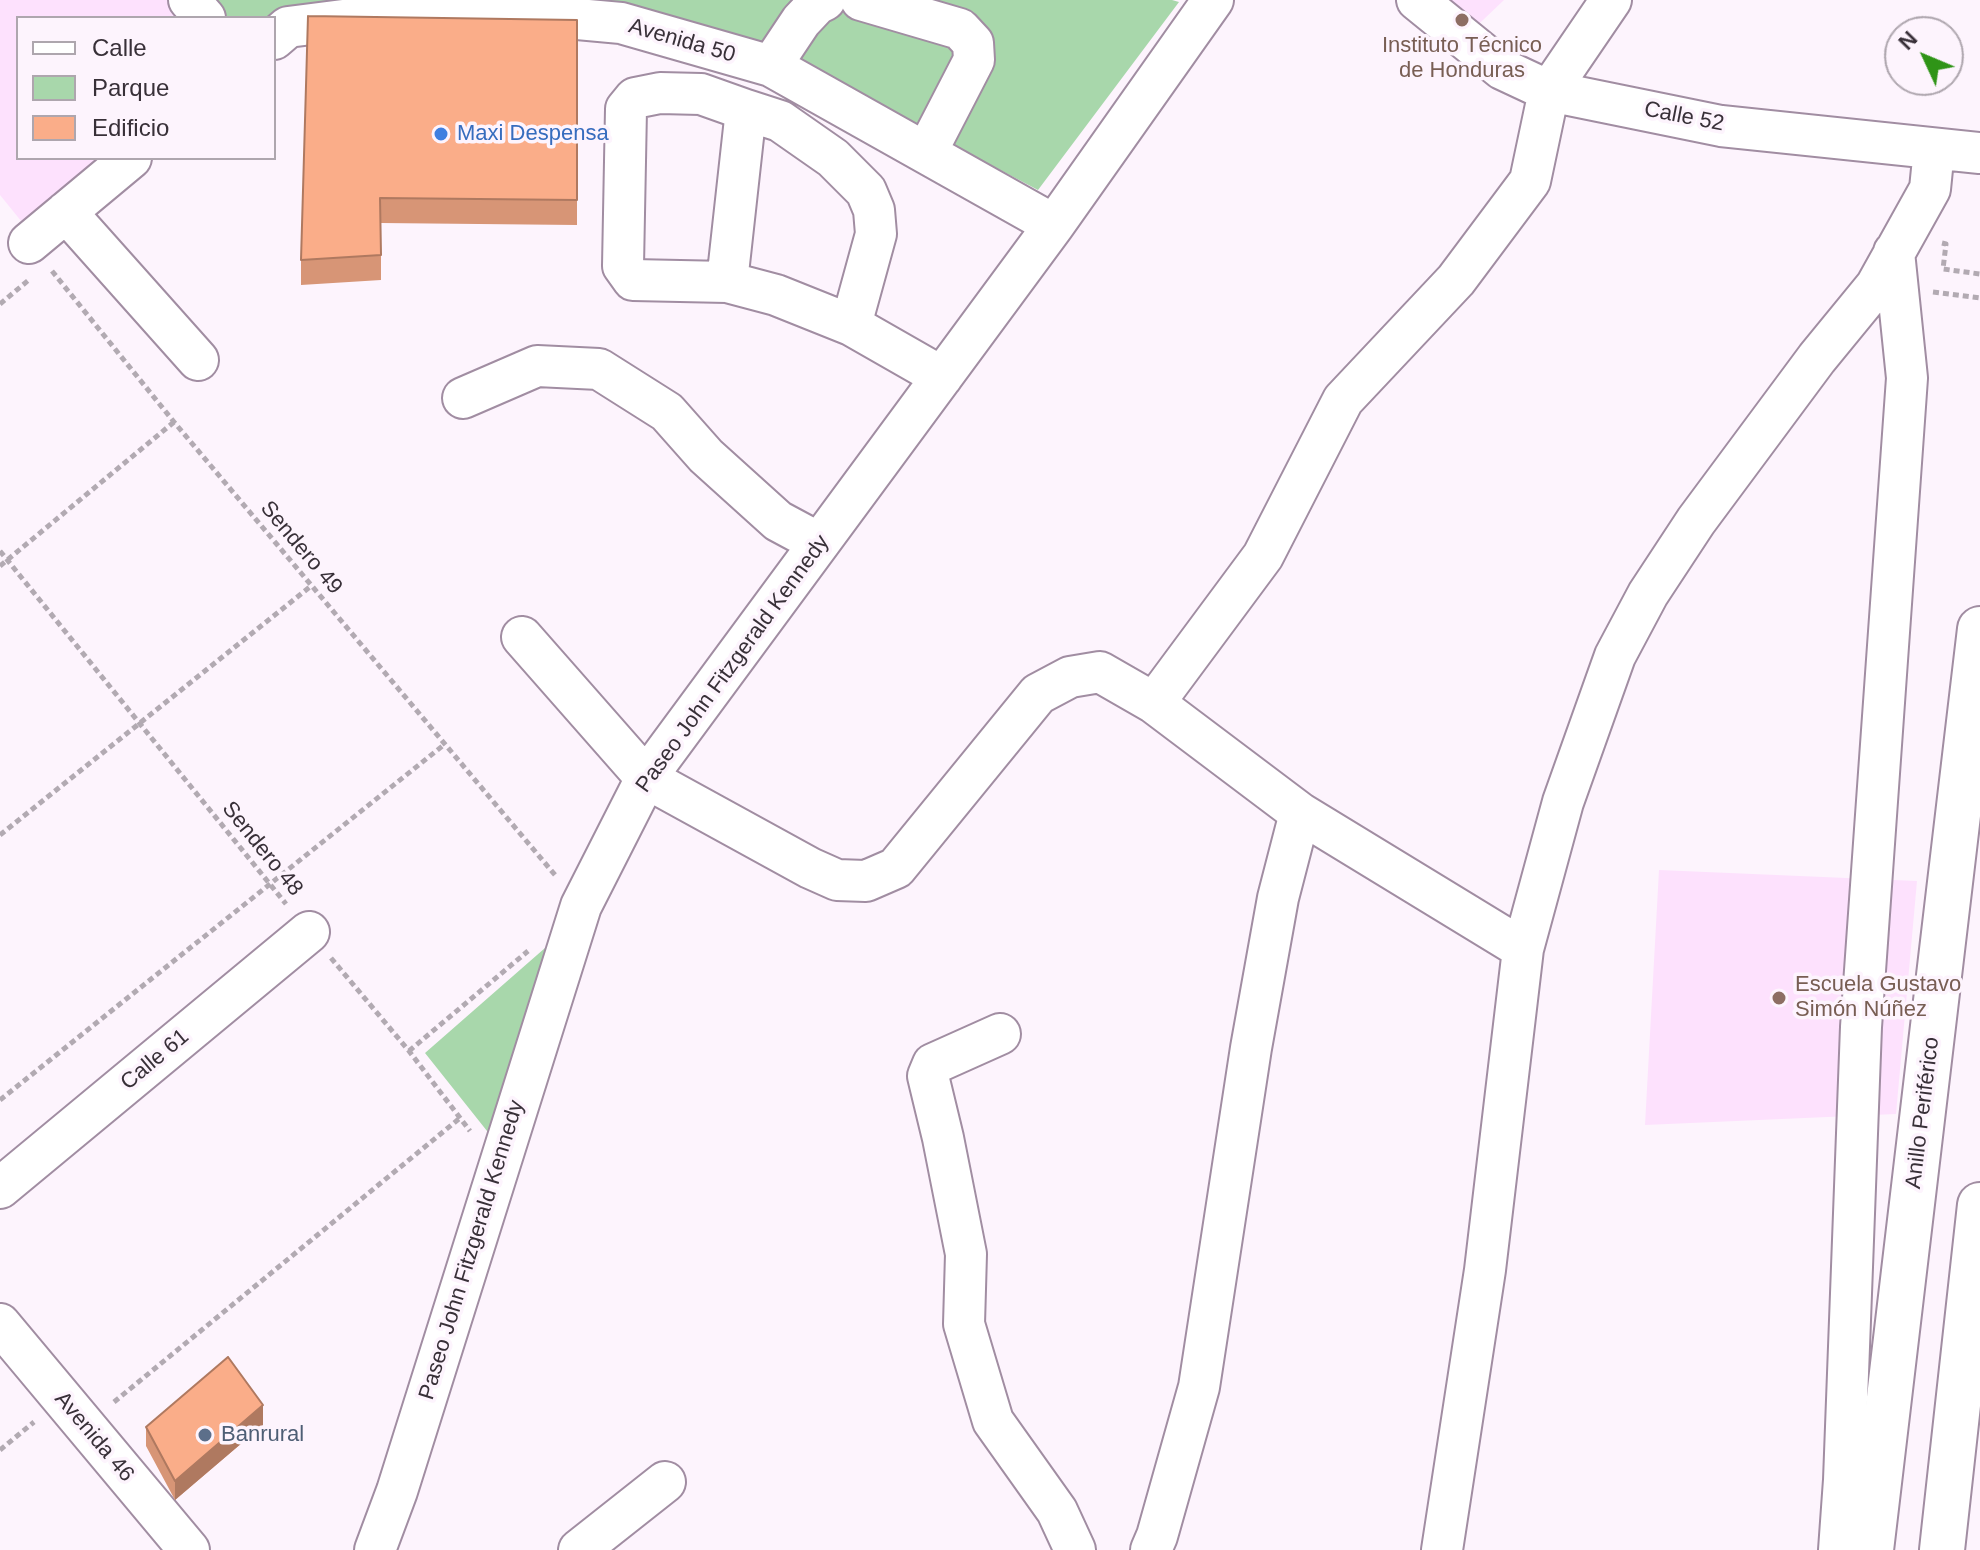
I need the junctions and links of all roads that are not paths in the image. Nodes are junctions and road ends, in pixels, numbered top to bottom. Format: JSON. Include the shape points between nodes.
{"nodes":[{"id":1,"x":189,"y":0,"type":"edge"},
{"id":2,"x":825,"y":0,"type":"edge"},
{"id":3,"x":861,"y":0,"type":"edge"},
{"id":4,"x":1213,"y":0,"type":"edge"},
{"id":5,"x":1417,"y":0,"type":"edge"},
{"id":6,"x":1611,"y":0,"type":"edge"},
{"id":7,"x":203,"y":16,"type":"edge"},
{"id":8,"x":276,"y":37,"type":"edge"},
{"id":9,"x":771,"y":66,"type":"junction"},
{"id":10,"x":1549,"y":91,"type":"junction"},
{"id":11,"x":746,"y":110,"type":"junction"},
{"id":12,"x":1934,"y":149,"type":"junction"},
{"id":13,"x":926,"y":153,"type":"junction"},
{"id":14,"x":1980,"y":153,"type":"edge"},
{"id":15,"x":129,"y":160,"type":"edge"},
{"id":16,"x":66,"y":212,"type":"junction"},
{"id":17,"x":1054,"y":225,"type":"junction"},
{"id":18,"x":1894,"y":252,"type":"junction"},
{"id":19,"x":38,"y":254,"type":"road end"},
{"id":20,"x":727,"y":282,"type":"junction"},
{"id":21,"x":851,"y":325,"type":"junction"},
{"id":22,"x":198,"y":360,"type":"dead end"},
{"id":23,"x":942,"y":377,"type":"junction"},
{"id":24,"x":463,"y":398,"type":"dead end"},
{"id":25,"x":819,"y":543,"type":"junction"},
{"id":26,"x":1980,"y":629,"type":"edge"},
{"id":27,"x":522,"y":637,"type":"dead end"},
{"id":28,"x":1154,"y":703,"type":"junction"},
{"id":29,"x":646,"y":778,"type":"junction"},
{"id":30,"x":1300,"y":813,"type":"junction"},
{"id":31,"x":309,"y":932,"type":"road end"},
{"id":32,"x":1523,"y":949,"type":"junction"},
{"id":33,"x":1000,"y":1034,"type":"dead end"},
{"id":34,"x":0,"y":1188,"type":"edge"},
{"id":35,"x":1980,"y":1205,"type":"edge"},
{"id":36,"x":0,"y":1324,"type":"edge"},
{"id":37,"x":665,"y":1482,"type":"dead end"},
{"id":38,"x":189,"y":1550,"type":"edge"},
{"id":39,"x":375,"y":1550,"type":"edge"},
{"id":40,"x":579,"y":1550,"type":"edge"},
{"id":41,"x":1075,"y":1550,"type":"edge"},
{"id":42,"x":1151,"y":1550,"type":"edge"},
{"id":43,"x":1442,"y":1550,"type":"edge"},
{"id":44,"x":1839,"y":1550,"type":"edge"},
{"id":45,"x":1871,"y":1550,"type":"edge"},
{"id":46,"x":1942,"y":1550,"type":"edge"}],
"edges":[{"from":1,"to":7,"type":"street"},
{"from":2,"to":9,"type":"street","via":[[801,21]]},
{"from":3,"to":13,"type":"street","via":[[960,29],[973,43],[974,60]]},
{"from":4,"to":17,"type":"street","name":"Paseo John Fitzgerald Kennedy"},
{"from":5,"to":10,"type":"street","name":"Calle 52","via":[[1502,69]]},
{"from":6,"to":10,"type":"street"},
{"from":8,"to":9,"type":"street","name":"Avenida 50","via":[[288,27],[447,7],[621,23]]},
{"from":9,"to":13,"type":"street","name":"Avenida 50"},
{"from":10,"to":12,"type":"street","name":"Calle 52","via":[[1721,126]]},
{"from":10,"to":28,"type":"street","via":[[1530,181],[1456,280],[1343,400],[1263,556]]},
{"from":11,"to":20,"type":"street"},
{"from":11,"to":20,"type":"street","via":[[701,94],[660,93],[635,98],[626,109],[623,266],[633,280]]},
{"from":11,"to":21,"type":"street","via":[[780,121],[833,158],[866,191],[876,234]]},
{"from":12,"to":14,"type":"street","name":"Calle 52"},
{"from":12,"to":18,"type":"street","via":[[1930,189]]},
{"from":13,"to":17,"type":"street","name":"Avenida 50"},
{"from":15,"to":16,"type":"street"},
{"from":16,"to":19,"type":"street"},
{"from":16,"to":22,"type":"street"},
{"from":17,"to":23,"type":"street","name":"Paseo John Fitzgerald Kennedy"},
{"from":18,"to":32,"type":"street","via":[[1876,286],[1696,521],[1648,594],[1604,685],[1563,802]]},
{"from":18,"to":44,"type":"street","via":[[1907,378],[1861,1027]]},
{"from":20,"to":21,"type":"street"},
{"from":21,"to":23,"type":"street"},
{"from":23,"to":25,"type":"street","name":"Paseo John Fitzgerald Kennedy"},
{"from":24,"to":25,"type":"street","via":[[537,366],[599,369],[667,412],[706,456],[778,521]]},
{"from":25,"to":29,"type":"street","name":"Paseo John Fitzgerald Kennedy"},
{"from":26,"to":45,"type":"highway","name":"Anillo Periférico"},
{"from":27,"to":29,"type":"street"},
{"from":28,"to":29,"type":"street","via":[[1100,672],[1070,677],[1038,694],[896,868],[866,881],[837,880],[810,868]]},
{"from":28,"to":30,"type":"street"},
{"from":29,"to":39,"type":"street","name":"Paseo John Fitzgerald Kennedy","via":[[581,906]]},
{"from":30,"to":32,"type":"street"},
{"from":30,"to":42,"type":"street","via":[[1253,1033],[1199,1387]]},
{"from":31,"to":34,"type":"street","name":"Calle 61"},
{"from":32,"to":43,"type":"street","via":[[1485,1270]]},
{"from":33,"to":41,"type":"street","via":[[933,1064],[928,1076],[966,1254],[964,1324],[993,1421],[1057,1511]]},
{"from":35,"to":46,"type":"highway"},
{"from":36,"to":38,"type":"street","name":"Avenida 46"},
{"from":37,"to":40,"type":"street"}]}
